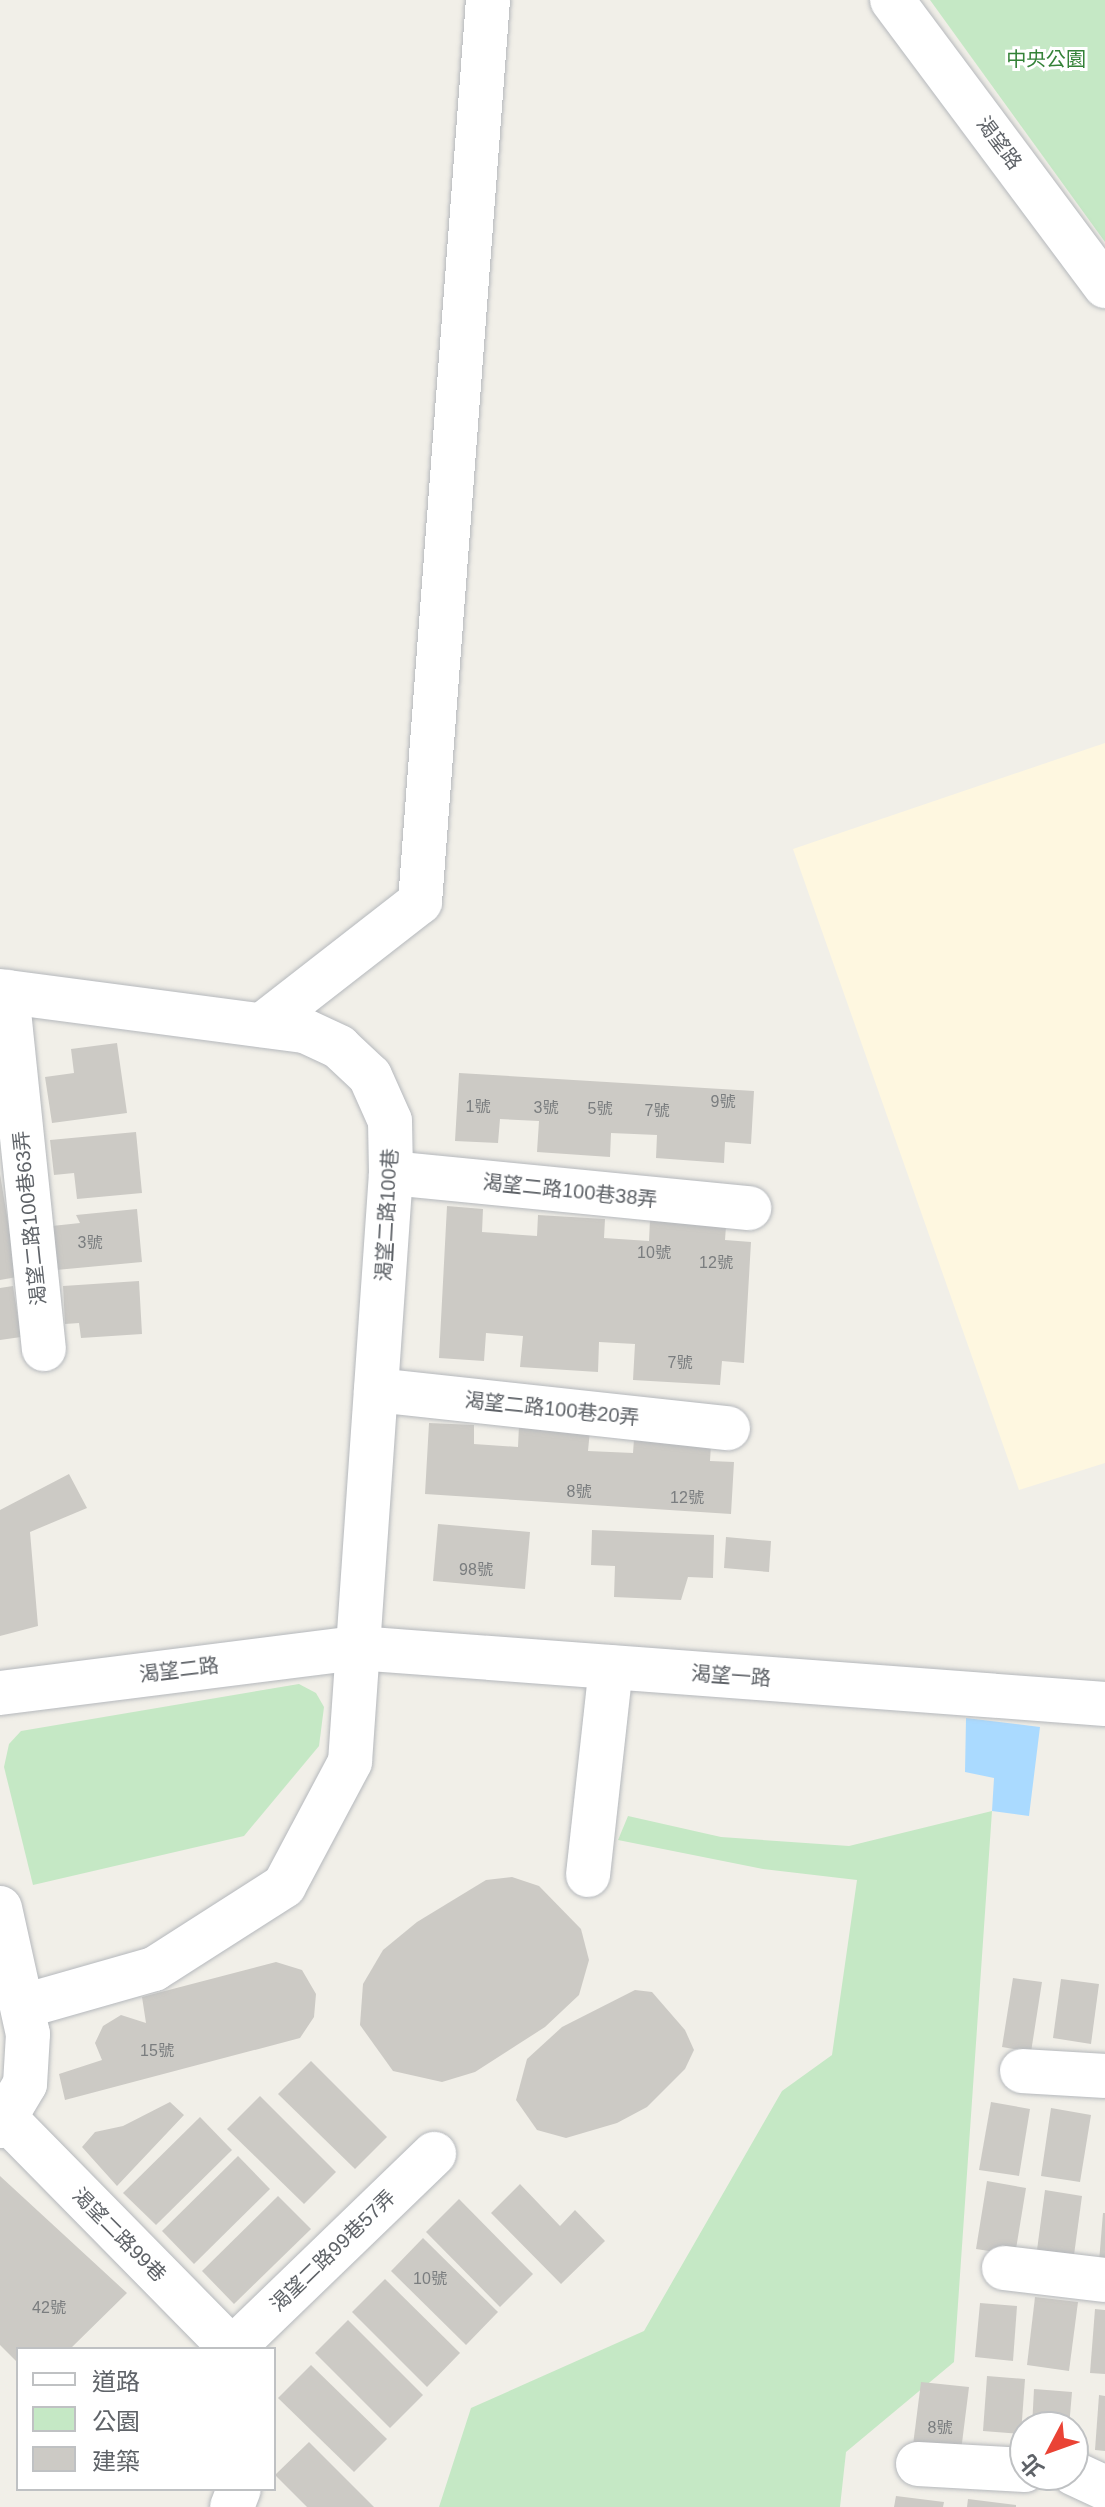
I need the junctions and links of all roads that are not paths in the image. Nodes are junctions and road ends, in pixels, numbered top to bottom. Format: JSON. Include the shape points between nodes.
{"nodes":[{"id":1,"x":488,"y":0,"type":"edge"},
{"id":2,"x":892,"y":0,"type":"edge"},
{"id":3,"x":1105,"y":286,"type":"edge"},
{"id":4,"x":3,"y":992,"type":"edge"},
{"id":5,"x":262,"y":1025,"type":"junction"},
{"id":6,"x":391,"y":1173,"type":"junction"},
{"id":7,"x":749,"y":1208,"type":"dead end"},
{"id":8,"x":44,"y":1349,"type":"dead end"},
{"id":9,"x":376,"y":1390,"type":"junction"},
{"id":10,"x":728,"y":1428,"type":"dead end"},
{"id":11,"x":357,"y":1648,"type":"junction"},
{"id":12,"x":611,"y":1667,"type":"junction"},
{"id":13,"x":0,"y":1693,"type":"edge"},
{"id":14,"x":1105,"y":1704,"type":"edge"},
{"id":15,"x":588,"y":1875,"type":"dead end"},
{"id":16,"x":0,"y":1908,"type":"edge"},
{"id":17,"x":24,"y":2006,"type":"junction"},
{"id":18,"x":1022,"y":2071,"type":"dead end"},
{"id":19,"x":1105,"y":2076,"type":"edge"},
{"id":20,"x":3,"y":2123,"type":"edge"},
{"id":21,"x":434,"y":2154,"type":"dead end"},
{"id":22,"x":1004,"y":2268,"type":"dead end"},
{"id":23,"x":1105,"y":2280,"type":"edge"},
{"id":24,"x":230,"y":2347,"type":"edge"},
{"id":25,"x":234,"y":2347,"type":"edge"},
{"id":26,"x":918,"y":2464,"type":"dead end"},
{"id":27,"x":1009,"y":2469,"type":"edge"},
{"id":28,"x":1105,"y":2490,"type":"edge"},
{"id":29,"x":1083,"y":2507,"type":"edge"}],
"edges":[{"from":1,"to":5,"type":"street","via":[[420,902]]},
{"from":2,"to":3,"type":"street","name":"渴望路"},
{"from":4,"to":5,"type":"street","name":"渴望二路100巷"},
{"from":4,"to":8,"type":"street","name":"渴望二路100巷63弄"},
{"from":5,"to":6,"type":"street","name":"渴望二路100巷","via":[[305,1031],[339,1047],[370,1076],[390,1121]]},
{"from":6,"to":7,"type":"street","name":"渴望二路100巷38弄"},
{"from":6,"to":9,"type":"street","name":"渴望二路100巷"},
{"from":9,"to":10,"type":"street","name":"渴望二路100巷20弄"},
{"from":9,"to":11,"type":"street","name":"渴望二路100巷"},
{"from":11,"to":12,"type":"street","name":"渴望一路"},
{"from":11,"to":13,"type":"street","name":"渴望二路"},
{"from":11,"to":17,"type":"street","name":"渴望二路100巷","via":[[350,1762],[284,1886],[154,1969]]},
{"from":12,"to":14,"type":"street","name":"渴望一路"},
{"from":12,"to":15,"type":"street"},
{"from":16,"to":17,"type":"street"},
{"from":17,"to":20,"type":"street","via":[[25,2084]]},
{"from":18,"to":19,"type":"street"},
{"from":20,"to":24,"type":"street","name":"渴望二路99巷"},
{"from":21,"to":25,"type":"street","name":"渴望二路99巷57弄"},
{"from":22,"to":23,"type":"street"},
{"from":26,"to":27,"type":"street"},
{"from":28,"to":29,"type":"street"}]}
